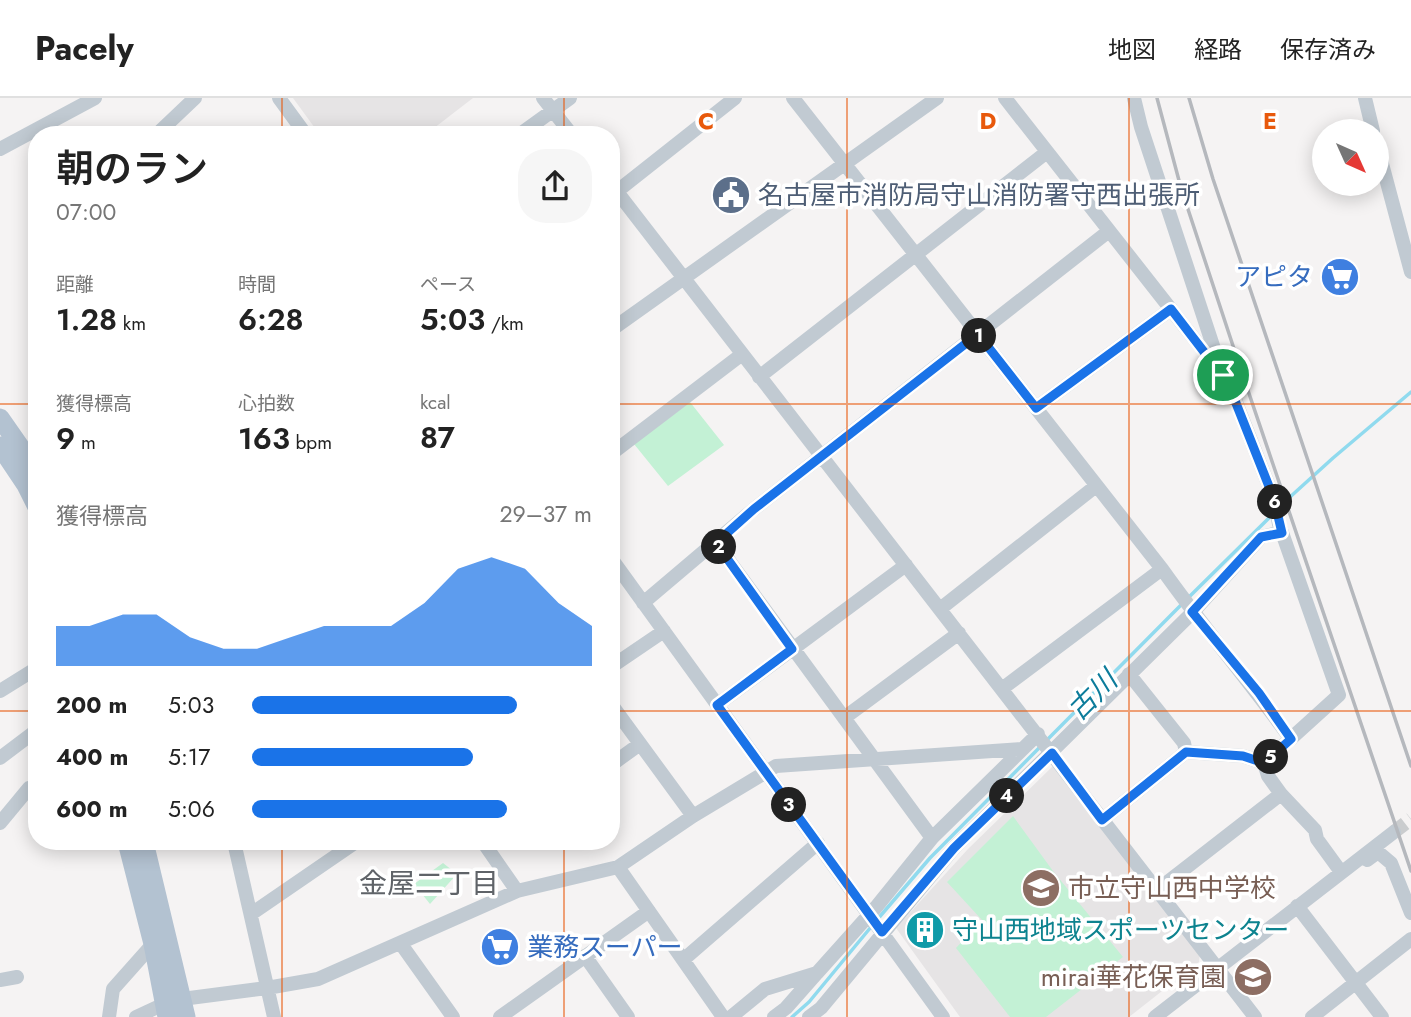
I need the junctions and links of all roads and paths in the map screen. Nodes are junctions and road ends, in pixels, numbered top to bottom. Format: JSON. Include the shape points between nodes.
{"nodes":[{"id":1,"x":95,"y":98,"type":"edge"},
{"id":2,"x":195,"y":98,"type":"edge"},
{"id":3,"x":279,"y":98,"type":"edge"},
{"id":4,"x":544,"y":98,"type":"edge"},
{"id":5,"x":570,"y":98,"type":"edge"},
{"id":6,"x":735,"y":98,"type":"edge"},
{"id":7,"x":793,"y":98,"type":"edge"},
{"id":8,"x":937,"y":98,"type":"edge"},
{"id":9,"x":1004,"y":98,"type":"edge"},
{"id":10,"x":1134,"y":98,"type":"edge"},
{"id":11,"x":1364,"y":98,"type":"edge"},
{"id":12,"x":71,"y":104,"type":"edge"},
{"id":13,"x":554,"y":111,"type":"junction"},
{"id":14,"x":1370,"y":119,"type":"edge"},
{"id":15,"x":36,"y":126,"type":"edge"},
{"id":16,"x":165,"y":126,"type":"edge"},
{"id":17,"x":299,"y":126,"type":"edge"},
{"id":18,"x":532,"y":126,"type":"edge"},
{"id":19,"x":565,"y":126,"type":"edge"},
{"id":20,"x":28,"y":131,"type":"edge"},
{"id":21,"x":0,"y":149,"type":"edge"},
{"id":22,"x":1047,"y":152,"type":"junction"},
{"id":23,"x":845,"y":164,"type":"junction"},
{"id":24,"x":620,"y":186,"type":"edge"},
{"id":25,"x":1390,"y":193,"type":"edge"},
{"id":26,"x":620,"y":200,"type":"edge"},
{"id":27,"x":1109,"y":231,"type":"junction"},
{"id":28,"x":916,"y":255,"type":"junction"},
{"id":29,"x":1411,"y":271,"type":"edge"},
{"id":30,"x":683,"y":281,"type":"junction"},
{"id":31,"x":1171,"y":309,"type":"junction"},
{"id":32,"x":620,"y":324,"type":"edge"},
{"id":33,"x":978,"y":334,"type":"junction"},
{"id":34,"x":741,"y":355,"type":"junction"},
{"id":35,"x":1223,"y":375,"type":"junction"},
{"id":36,"x":759,"y":377,"type":"junction"},
{"id":37,"x":1036,"y":408,"type":"junction"},
{"id":38,"x":0,"y":418,"type":"edge"},
{"id":39,"x":0,"y":446,"type":"edge"},
{"id":40,"x":620,"y":447,"type":"edge"},
{"id":41,"x":28,"y":457,"type":"edge"},
{"id":42,"x":821,"y":457,"type":"junction"},
{"id":43,"x":1096,"y":486,"type":"junction"},
{"id":44,"x":28,"y":489,"type":"edge"},
{"id":45,"x":1281,"y":528,"type":"junction"},
{"id":46,"x":716,"y":543,"type":"junction"},
{"id":47,"x":906,"y":565,"type":"junction"},
{"id":48,"x":1162,"y":569,"type":"junction"},
{"id":49,"x":620,"y":571,"type":"edge"},
{"id":50,"x":643,"y":603,"type":"junction"},
{"id":51,"x":940,"y":609,"type":"junction"},
{"id":52,"x":1192,"y":612,"type":"junction"},
{"id":53,"x":664,"y":631,"type":"junction"},
{"id":54,"x":959,"y":633,"type":"junction"},
{"id":55,"x":792,"y":649,"type":"junction"},
{"id":56,"x":620,"y":661,"type":"edge"},
{"id":57,"x":28,"y":674,"type":"edge"},
{"id":58,"x":1129,"y":674,"type":"junction"},
{"id":59,"x":1003,"y":688,"type":"junction"},
{"id":60,"x":0,"y":691,"type":"edge"},
{"id":61,"x":717,"y":705,"type":"junction"},
{"id":62,"x":620,"y":716,"type":"edge"},
{"id":63,"x":844,"y":718,"type":"junction"},
{"id":64,"x":1038,"y":734,"type":"junction"},
{"id":65,"x":28,"y":737,"type":"edge"},
{"id":66,"x":1291,"y":739,"type":"junction"},
{"id":67,"x":640,"y":744,"type":"junction"},
{"id":68,"x":1021,"y":749,"type":"junction"},
{"id":69,"x":1186,"y":752,"type":"junction"},
{"id":70,"x":1052,"y":753,"type":"junction"},
{"id":71,"x":0,"y":758,"type":"edge"},
{"id":72,"x":620,"y":758,"type":"edge"},
{"id":73,"x":876,"y":761,"type":"junction"},
{"id":74,"x":1264,"y":763,"type":"junction"},
{"id":75,"x":765,"y":771,"type":"junction"},
{"id":76,"x":28,"y":789,"type":"edge"},
{"id":77,"x":1281,"y":794,"type":"junction"},
{"id":78,"x":693,"y":816,"type":"junction"},
{"id":79,"x":1102,"y":820,"type":"junction"},
{"id":80,"x":0,"y":822,"type":"edge"},
{"id":81,"x":1394,"y":832,"type":"tunnel mouth"},
{"id":82,"x":932,"y":838,"type":"junction"},
{"id":83,"x":818,"y":843,"type":"junction"},
{"id":84,"x":144,"y":850,"type":"edge"},
{"id":85,"x":145,"y":850,"type":"edge"},
{"id":86,"x":236,"y":850,"type":"edge"},
{"id":87,"x":344,"y":850,"type":"edge"},
{"id":88,"x":494,"y":850,"type":"edge"},
{"id":89,"x":618,"y":867,"type":"junction"},
{"id":90,"x":1341,"y":872,"type":"junction"},
{"id":91,"x":517,"y":891,"type":"junction"},
{"id":92,"x":1156,"y":891,"type":"junction"},
{"id":93,"x":1297,"y":906,"type":"junction"},
{"id":94,"x":649,"y":911,"type":"junction"},
{"id":95,"x":1411,"y":913,"type":"edge"},
{"id":96,"x":251,"y":914,"type":"junction"},
{"id":97,"x":876,"y":923,"type":"junction"},
{"id":98,"x":1411,"y":939,"type":"edge"},
{"id":99,"x":153,"y":944,"type":"junction"},
{"id":100,"x":401,"y":944,"type":"junction"},
{"id":101,"x":585,"y":957,"type":"junction"},
{"id":102,"x":683,"y":960,"type":"junction"},
{"id":103,"x":1218,"y":968,"type":"junction"},
{"id":104,"x":817,"y":973,"type":"junction"},
{"id":105,"x":16,"y":977,"type":"dead end"},
{"id":106,"x":0,"y":980,"type":"edge"},
{"id":107,"x":1355,"y":984,"type":"junction"},
{"id":108,"x":267,"y":988,"type":"junction"},
{"id":109,"x":175,"y":1009,"type":"edge"},
{"id":110,"x":819,"y":1014,"type":"edge"},
{"id":111,"x":109,"y":1017,"type":"edge"},
{"id":112,"x":136,"y":1017,"type":"edge"},
{"id":113,"x":274,"y":1017,"type":"edge"},
{"id":114,"x":453,"y":1017,"type":"edge"},
{"id":115,"x":500,"y":1017,"type":"edge"},
{"id":116,"x":628,"y":1017,"type":"edge"},
{"id":117,"x":723,"y":1017,"type":"edge"},
{"id":118,"x":731,"y":1017,"type":"edge"},
{"id":119,"x":774,"y":1017,"type":"edge"},
{"id":120,"x":943,"y":1017,"type":"edge"},
{"id":121,"x":1155,"y":1017,"type":"edge"},
{"id":122,"x":1255,"y":1017,"type":"edge"},
{"id":123,"x":1312,"y":1017,"type":"edge"},
{"id":124,"x":1382,"y":1017,"type":"edge"}],
"edges":[{"from":1,"to":12,"type":"street"},
{"from":2,"to":16,"type":"street"},
{"from":3,"to":17,"type":"street"},
{"from":4,"to":13,"type":"street"},
{"from":5,"to":13,"type":"street"},
{"from":6,"to":24,"type":"street"},
{"from":7,"to":23,"type":"street"},
{"from":8,"to":23,"type":"street"},
{"from":9,"to":22,"type":"street"},
{"from":10,"to":35,"type":"street"},
{"from":11,"to":14,"type":"street"},
{"from":12,"to":15,"type":"street"},
{"from":13,"to":18,"type":"street"},
{"from":13,"to":19,"type":"street"},
{"from":20,"to":21,"type":"street"},
{"from":22,"to":27,"type":"street"},
{"from":22,"to":28,"type":"street"},
{"from":23,"to":28,"type":"street"},
{"from":23,"to":30,"type":"street"},
{"from":25,"to":29,"type":"street"},
{"from":26,"to":30,"type":"street"},
{"from":27,"to":31,"type":"street"},
{"from":27,"to":33,"type":"street"},
{"from":28,"to":33,"type":"street"},
{"from":28,"to":36,"type":"street"},
{"from":30,"to":32,"type":"street"},
{"from":30,"to":34,"type":"street"},
{"from":31,"to":35,"type":"street"},
{"from":31,"to":37,"type":"street"},
{"from":33,"to":37,"type":"street"},
{"from":33,"to":42,"type":"street"},
{"from":34,"to":36,"type":"street"},
{"from":34,"to":40,"type":"street"},
{"from":35,"to":45,"type":"street","via":[[1273,497]]},
{"from":36,"to":42,"type":"street"},
{"from":37,"to":43,"type":"street"},
{"from":38,"to":41,"type":"main road"},
{"from":39,"to":44,"type":"main road"},
{"from":42,"to":46,"type":"street"},
{"from":42,"to":47,"type":"street"},
{"from":43,"to":48,"type":"street"},
{"from":43,"to":51,"type":"street"},
{"from":45,"to":52,"type":"street","via":[[1261,537]]},
{"from":45,"to":66,"type":"street","via":[[1339,695]]},
{"from":46,"to":50,"type":"street"},
{"from":46,"to":55,"type":"street"},
{"from":47,"to":51,"type":"street"},
{"from":47,"to":55,"type":"street"},
{"from":48,"to":52,"type":"street"},
{"from":48,"to":59,"type":"street"},
{"from":49,"to":50,"type":"street"},
{"from":50,"to":53,"type":"street"},
{"from":51,"to":54,"type":"street"},
{"from":52,"to":58,"type":"street"},
{"from":52,"to":66,"type":"street"},
{"from":53,"to":56,"type":"street"},
{"from":53,"to":61,"type":"street"},
{"from":54,"to":59,"type":"street"},
{"from":54,"to":63,"type":"street"},
{"from":55,"to":61,"type":"street"},
{"from":55,"to":63,"type":"street"},
{"from":57,"to":60,"type":"street"},
{"from":58,"to":69,"type":"street"},
{"from":58,"to":70,"type":"street"},
{"from":59,"to":64,"type":"street"},
{"from":61,"to":75,"type":"street"},
{"from":62,"to":67,"type":"street"},
{"from":63,"to":73,"type":"street"},
{"from":64,"to":68,"type":"street"},
{"from":64,"to":70,"type":"street"},
{"from":65,"to":71,"type":"street"},
{"from":66,"to":74,"type":"street"},
{"from":67,"to":72,"type":"street"},
{"from":67,"to":78,"type":"street"},
{"from":68,"to":73,"type":"street"},
{"from":68,"to":82,"type":"street"},
{"from":69,"to":74,"type":"street","via":[[1243,756]]},
{"from":69,"to":79,"type":"street"},
{"from":70,"to":79,"type":"street"},
{"from":70,"to":97,"type":"street"},
{"from":73,"to":75,"type":"street","via":[[776,766]]},
{"from":73,"to":82,"type":"street"},
{"from":74,"to":77,"type":"street"},
{"from":75,"to":78,"type":"street"},
{"from":75,"to":83,"type":"street"},
{"from":76,"to":80,"type":"street"},
{"from":77,"to":90,"type":"street","via":[[1315,830]]},
{"from":77,"to":92,"type":"street"},
{"from":78,"to":89,"type":"street"},
{"from":79,"to":92,"type":"street"},
{"from":81,"to":90,"type":"street"},
{"from":82,"to":97,"type":"street"},
{"from":83,"to":97,"type":"street"},
{"from":83,"to":102,"type":"street"},
{"from":84,"to":99,"type":"main road"},
{"from":85,"to":109,"type":"main road"},
{"from":86,"to":96,"type":"street"},
{"from":87,"to":96,"type":"street"},
{"from":88,"to":91,"type":"street"},
{"from":89,"to":91,"type":"street"},
{"from":89,"to":94,"type":"street"},
{"from":90,"to":93,"type":"street"},
{"from":90,"to":95,"type":"street","via":[[1354,870],[1378,852],[1391,863]]},
{"from":91,"to":100,"type":"street"},
{"from":92,"to":103,"type":"street"},
{"from":93,"to":103,"type":"street"},
{"from":93,"to":107,"type":"street"},
{"from":94,"to":101,"type":"street"},
{"from":94,"to":102,"type":"street"},
{"from":96,"to":108,"type":"street"},
{"from":97,"to":104,"type":"street"},
{"from":97,"to":110,"type":"street"},
{"from":97,"to":120,"type":"street"},
{"from":98,"to":107,"type":"street"},
{"from":99,"to":109,"type":"main road"},
{"from":99,"to":111,"type":"street","via":[[113,989]]},
{"from":100,"to":108,"type":"street","via":[[318,979]]},
{"from":100,"to":114,"type":"street"},
{"from":101,"to":115,"type":"street"},
{"from":101,"to":116,"type":"street"},
{"from":102,"to":117,"type":"street"},
{"from":103,"to":121,"type":"street"},
{"from":103,"to":122,"type":"street"},
{"from":104,"to":118,"type":"street","via":[[765,989]]},
{"from":104,"to":119,"type":"street"},
{"from":105,"to":106,"type":"street"},
{"from":107,"to":123,"type":"street"},
{"from":107,"to":124,"type":"street"},
{"from":108,"to":109,"type":"street"},
{"from":108,"to":113,"type":"street"},
{"from":109,"to":112,"type":"street"}]}
